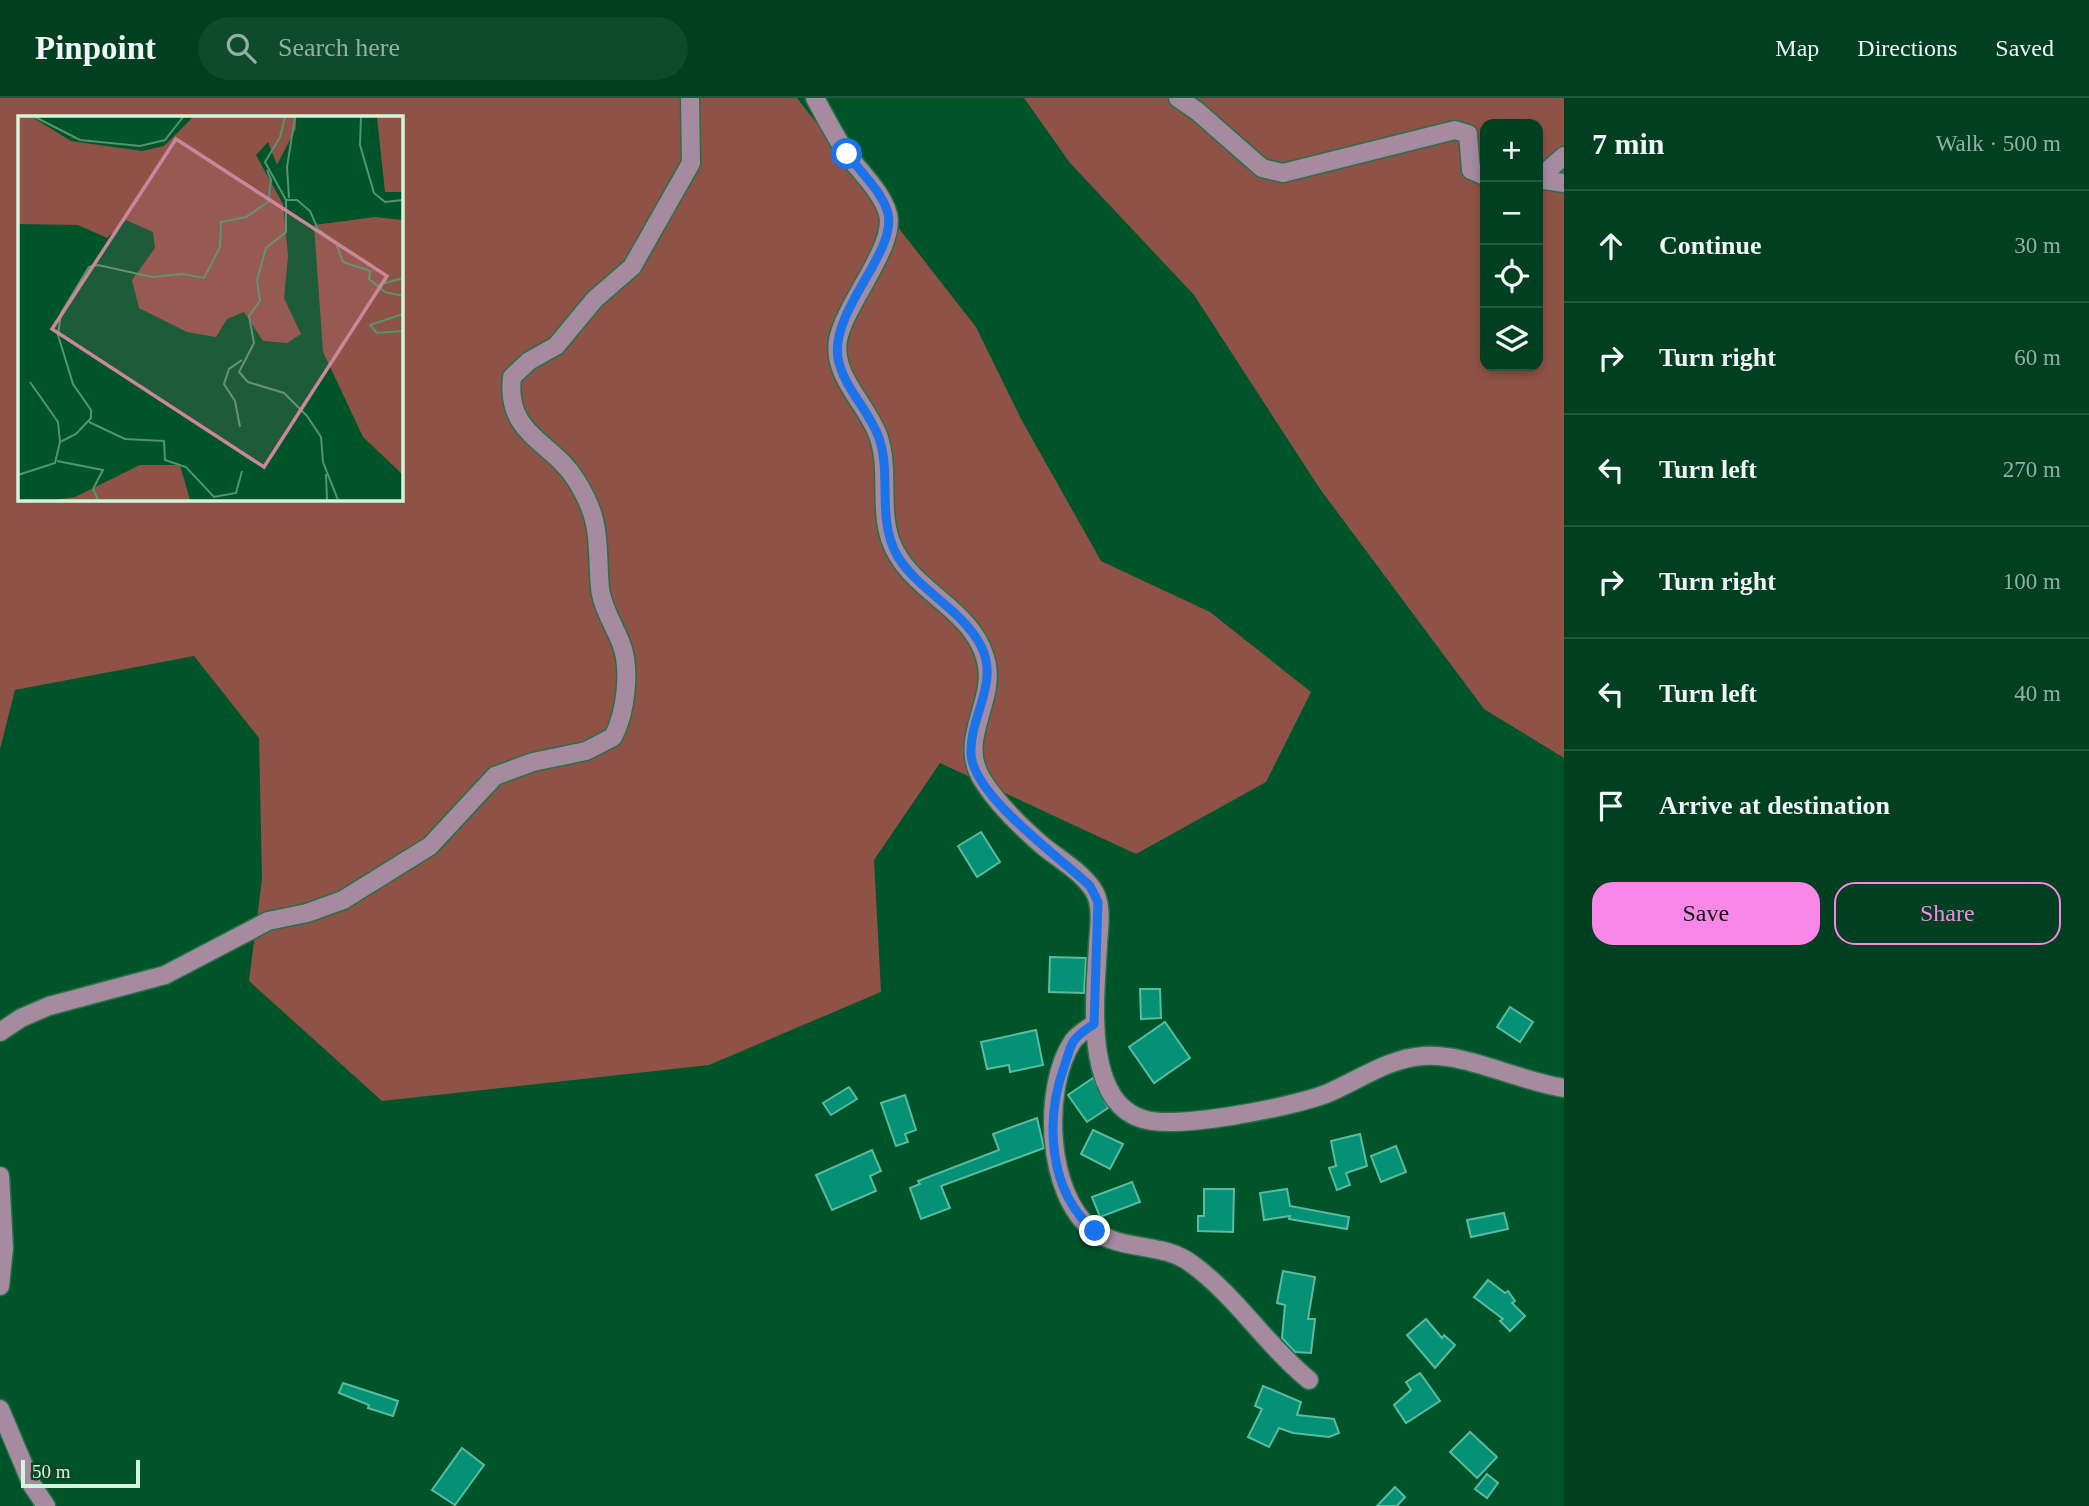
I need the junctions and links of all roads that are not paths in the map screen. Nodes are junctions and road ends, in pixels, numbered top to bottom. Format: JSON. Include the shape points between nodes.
{"nodes":[{"id":1,"x":690,"y":98,"type":"edge"},
{"id":2,"x":815,"y":98,"type":"edge"},
{"id":3,"x":1178,"y":98,"type":"edge"},
{"id":4,"x":1564,"y":156,"type":"edge"},
{"id":5,"x":1480,"y":174,"type":"edge"},
{"id":6,"x":1543,"y":175,"type":"edge"},
{"id":7,"x":1543,"y":180,"type":"edge"},
{"id":8,"x":1564,"y":183,"type":"edge"},
{"id":9,"x":1094,"y":1024,"type":"junction"},
{"id":10,"x":0,"y":1032,"type":"edge"},
{"id":11,"x":1564,"y":1088,"type":"edge"},
{"id":12,"x":0,"y":1176,"type":"edge"},
{"id":13,"x":0,"y":1286,"type":"edge"},
{"id":14,"x":1309,"y":1380,"type":"dead end"},
{"id":15,"x":0,"y":1409,"type":"edge"},
{"id":16,"x":46,"y":1506,"type":"edge"}],
"edges":[{"from":1,"to":10,"type":"street","via":[[691,163],[632,267],[595,299],[555,346],[512,377],[511,388],[525,431],[562,461],[593,513],[600,544],[600,589],[624,654],[622,709],[613,737],[586,751],[495,776],[430,846],[343,900],[268,921],[165,975],[49,1006]]},
{"from":2,"to":9,"type":"street","via":[[888,212],[889,231],[851,304],[838,338],[838,353],[843,373],[879,438],[890,538],[912,576],[968,627],[985,654],[987,678],[971,755],[983,781],[1004,810],[1096,894],[1100,915]]},
{"from":3,"to":5,"type":"street","via":[[1262,168],[1283,173],[1455,130],[1468,134],[1471,170]]},
{"from":4,"to":6,"type":"street"},
{"from":7,"to":8,"type":"street"},
{"from":9,"to":11,"type":"street","via":[[1098,1058],[1113,1096],[1128,1112],[1143,1119],[1195,1120],[1304,1101],[1403,1059],[1422,1056],[1445,1056]]},
{"from":9,"to":14,"type":"street","via":[[1073,1041],[1052,1115],[1054,1152],[1075,1208],[1087,1224],[1107,1237],[1173,1251],[1192,1263]]},
{"from":12,"to":13,"type":"street","via":[[4,1248]]},
{"from":15,"to":16,"type":"street","via":[[32,1485]]}]}
